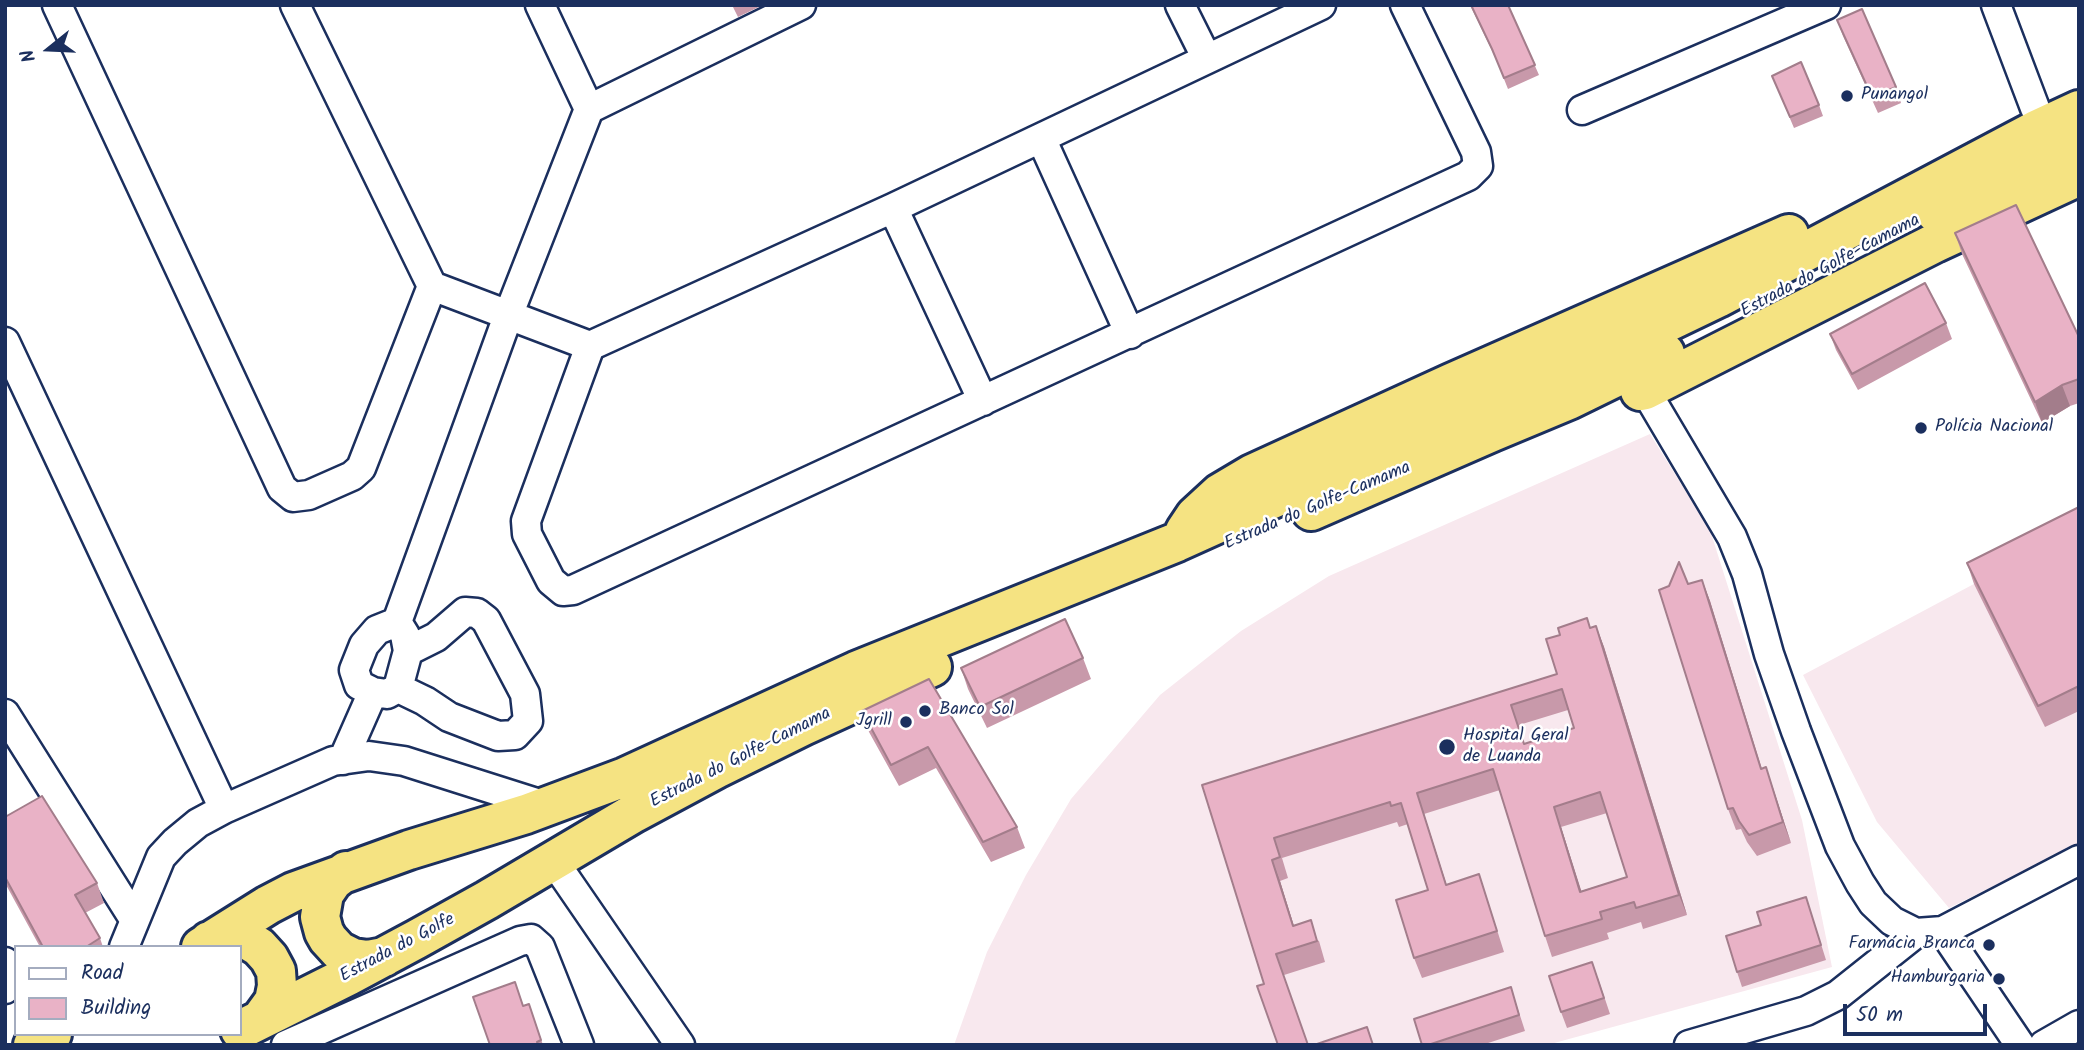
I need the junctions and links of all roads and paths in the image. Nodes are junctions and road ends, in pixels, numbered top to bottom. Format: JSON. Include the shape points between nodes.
{"nodes":[{"id":1,"x":57,"y":5,"type":"edge"},
{"id":2,"x":295,"y":5,"type":"edge"},
{"id":3,"x":540,"y":5,"type":"edge"},
{"id":4,"x":801,"y":5,"type":"edge"},
{"id":5,"x":1181,"y":5,"type":"edge"},
{"id":6,"x":1321,"y":5,"type":"edge"},
{"id":7,"x":1405,"y":5,"type":"edge"},
{"id":8,"x":1826,"y":5,"type":"edge"},
{"id":9,"x":1996,"y":5,"type":"edge"},
{"id":10,"x":1207,"y":59,"type":"junction"},
{"id":11,"x":2079,"y":88,"type":"edge"},
{"id":12,"x":2035,"y":108,"type":"junction"},
{"id":13,"x":589,"y":109,"type":"junction"},
{"id":14,"x":1582,"y":110,"type":"dead end"},
{"id":15,"x":2079,"y":110,"type":"edge"},
{"id":16,"x":1041,"y":138,"type":"junction"},
{"id":17,"x":2079,"y":143,"type":"edge"},
{"id":18,"x":2079,"y":176,"type":"edge"},
{"id":19,"x":892,"y":208,"type":"junction"},
{"id":20,"x":432,"y":286,"type":"junction"},
{"id":21,"x":508,"y":316,"type":"junction"},
{"id":22,"x":1130,"y":334,"type":"junction"},
{"id":23,"x":5,"y":342,"type":"edge"},
{"id":24,"x":590,"y":346,"type":"junction"},
{"id":25,"x":1650,"y":399,"type":"junction"},
{"id":26,"x":1569,"y":400,"type":"junction"},
{"id":27,"x":983,"y":401,"type":"junction"},
{"id":28,"x":1177,"y":542,"type":"junction"},
{"id":29,"x":397,"y":622,"type":"junction"},
{"id":30,"x":408,"y":651,"type":"junction"},
{"id":31,"x":386,"y":690,"type":"junction"},
{"id":32,"x":5,"y":715,"type":"edge"},
{"id":33,"x":343,"y":760,"type":"junction"},
{"id":34,"x":224,"y":809,"type":"junction"},
{"id":35,"x":536,"y":810,"type":"junction"},
{"id":36,"x":553,"y":860,"type":"junction"},
{"id":37,"x":2079,"y":860,"type":"edge"},
{"id":38,"x":346,"y":871,"type":"junction"},
{"id":39,"x":134,"y":919,"type":"junction"},
{"id":40,"x":1930,"y":932,"type":"junction"},
{"id":41,"x":205,"y":944,"type":"edge"},
{"id":42,"x":125,"y":945,"type":"edge"},
{"id":43,"x":384,"y":957,"type":"junction"},
{"id":44,"x":5,"y":962,"type":"edge"},
{"id":45,"x":5,"y":989,"type":"edge"},
{"id":46,"x":2079,"y":1026,"type":"edge"},
{"id":47,"x":255,"y":1032,"type":"edge"},
{"id":48,"x":49,"y":1036,"type":"edge"},
{"id":49,"x":242,"y":1036,"type":"edge"},
{"id":50,"x":33,"y":1045,"type":"edge"},
{"id":51,"x":212,"y":1045,"type":"edge"},
{"id":52,"x":579,"y":1045,"type":"edge"},
{"id":53,"x":680,"y":1045,"type":"edge"},
{"id":54,"x":1689,"y":1045,"type":"edge"},
{"id":55,"x":2020,"y":1045,"type":"edge"},
{"id":56,"x":2044,"y":1045,"type":"edge"}],
"edges":[{"from":1,"to":20,"type":"street","via":[[282,488],[293,498],[309,495],[361,468]]},
{"from":2,"to":20,"type":"street"},
{"from":3,"to":13,"type":"street"},
{"from":4,"to":13,"type":"street"},
{"from":5,"to":10,"type":"street"},
{"from":6,"to":10,"type":"street"},
{"from":7,"to":22,"type":"street","via":[[1476,152],[1478,166],[1468,176]]},
{"from":8,"to":14,"type":"street"},
{"from":9,"to":12,"type":"street"},
{"from":10,"to":16,"type":"street"},
{"from":11,"to":12,"type":"highway"},
{"from":12,"to":28,"type":"highway","via":[[1826,218],[1252,474],[1220,493],[1195,516]]},
{"from":13,"to":21,"type":"street"},
{"from":15,"to":28,"type":"highway","name":"Estrada do Golfe-Camama","via":[[1612,349]]},
{"from":16,"to":19,"type":"street"},
{"from":16,"to":22,"type":"street"},
{"from":17,"to":26,"type":"highway","name":"Estrada do Golfe-Camama","via":[[1952,203],[1761,306]]},
{"from":18,"to":25,"type":"highway","via":[[1935,243]]},
{"from":19,"to":24,"type":"street"},
{"from":19,"to":27,"type":"street"},
{"from":20,"to":21,"type":"street"},
{"from":21,"to":24,"type":"street"},
{"from":21,"to":29,"type":"street"},
{"from":22,"to":27,"type":"street"},
{"from":23,"to":34,"type":"street"},
{"from":24,"to":27,"type":"street","via":[[526,521],[527,534],[551,581],[564,591]]},
{"from":25,"to":26,"type":"highway"},
{"from":25,"to":40,"type":"street","via":[[1732,537],[1769,654],[1840,846],[1873,903],[1892,921]]},
{"from":26,"to":36,"type":"highway","name":"Estrada do Golfe-Camama","via":[[903,680],[716,769]]},
{"from":28,"to":35,"type":"highway","name":"Estrada do Golfe-Camama","via":[[856,671],[625,776]]},
{"from":29,"to":30,"type":"street"},
{"from":29,"to":31,"type":"street","via":[[377,630],[364,645],[354,670],[359,685]]},
{"from":30,"to":31,"type":"street"},
{"from":30,"to":31,"type":"street","via":[[436,637],[465,612],[477,613],[486,620],[525,694],[528,721],[515,735],[498,736],[449,717],[425,701]]},
{"from":31,"to":33,"type":"street"},
{"from":32,"to":39,"type":"street"},
{"from":33,"to":34,"type":"street"},
{"from":33,"to":35,"type":"street","via":[[404,761]]},
{"from":34,"to":39,"type":"street","via":[[190,829],[161,858]]},
{"from":35,"to":38,"type":"highway"},
{"from":36,"to":43,"type":"highway","name":"Estrada do Golfe"},
{"from":36,"to":53,"type":"street"},
{"from":37,"to":40,"type":"street"},
{"from":38,"to":41,"type":"highway","via":[[293,891]]},
{"from":38,"to":43,"type":"highway","via":[[324,894],[320,917],[324,932],[339,951],[353,958]]},
{"from":39,"to":42,"type":"street"},
{"from":40,"to":54,"type":"street","via":[[1838,995],[1806,1011]]},
{"from":40,"to":55,"type":"street"},
{"from":41,"to":47,"type":"highway","via":[[231,937],[246,939],[269,958],[277,986],[274,1001]]},
{"from":43,"to":47,"type":"highway","name":"Estrada do Golfe"},
{"from":44,"to":45,"type":"street","via":[[10,982]]},
{"from":46,"to":56,"type":"street"},
{"from":47,"to":52,"type":"street","via":[[531,939],[540,947]]},
{"from":48,"to":50,"type":"highway"},
{"from":49,"to":51,"type":"highway","name":"Estrada do Golfe"}]}
